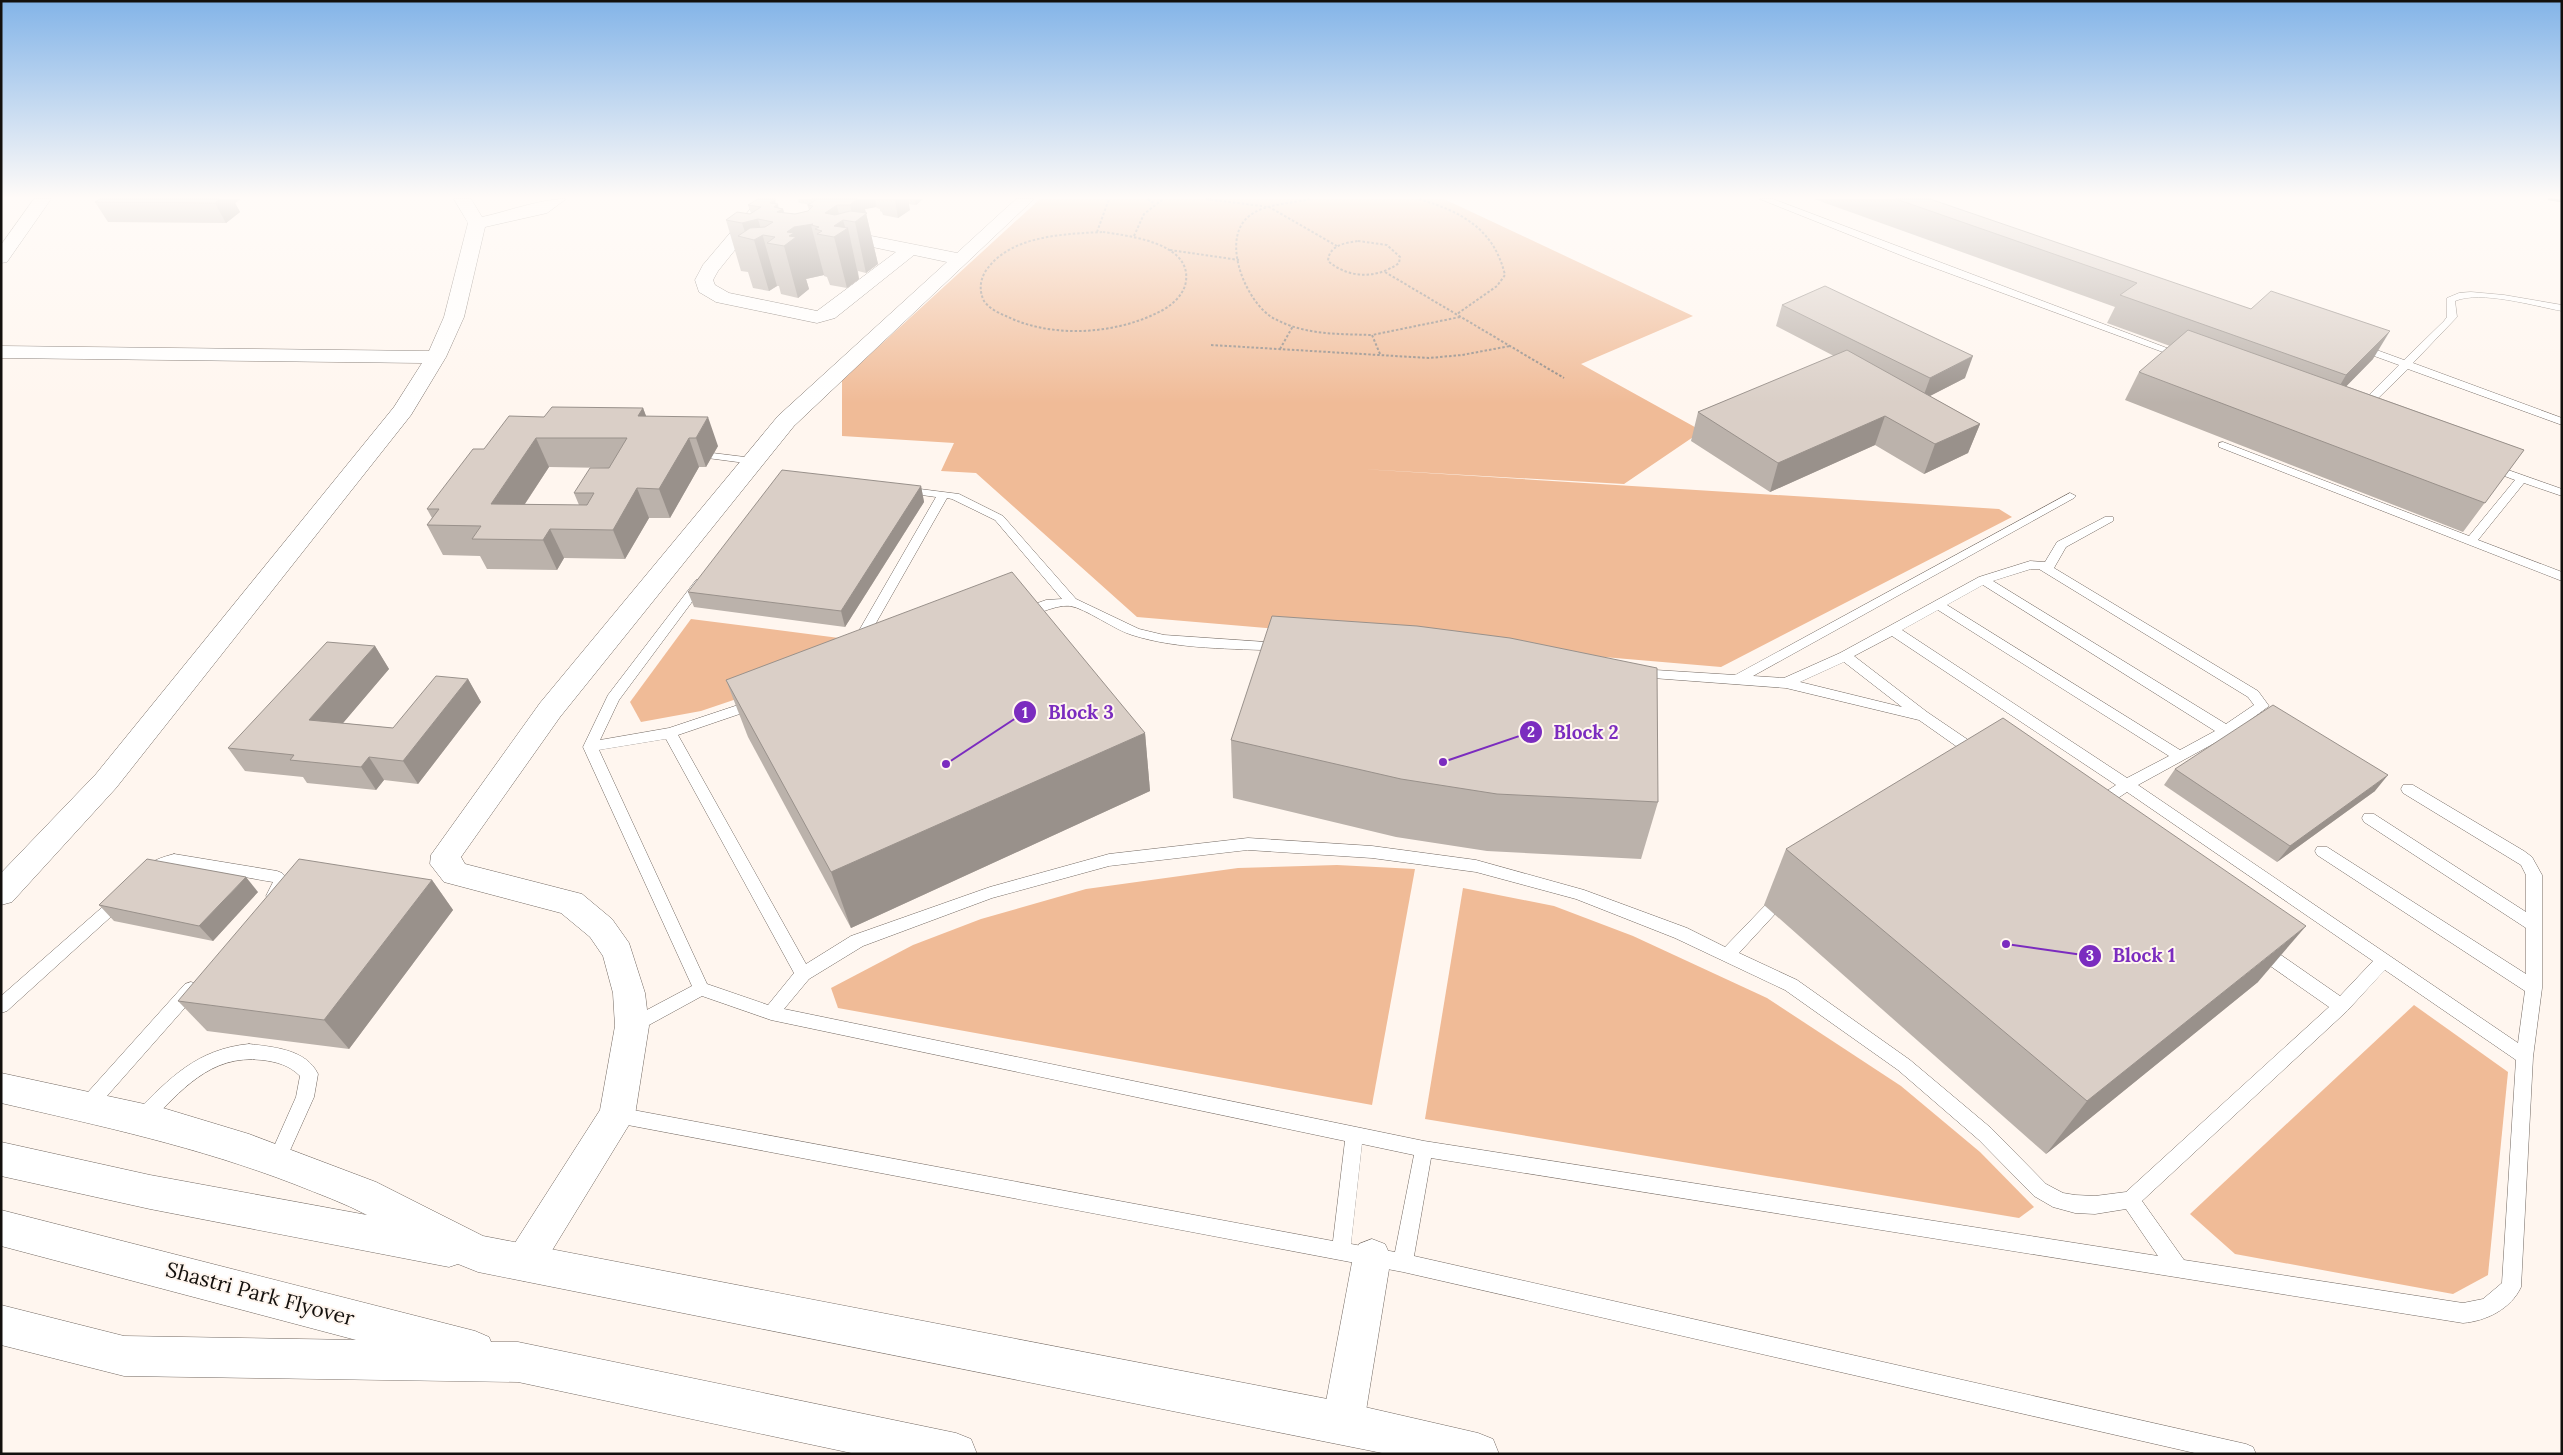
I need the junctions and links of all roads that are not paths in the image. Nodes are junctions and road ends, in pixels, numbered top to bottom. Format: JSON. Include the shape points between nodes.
{"nodes":[{"id":1,"x":466,"y":267,"type":"edge"},
{"id":2,"x":712,"y":267,"type":"edge"},
{"id":3,"x":890,"y":267,"type":"edge"},
{"id":4,"x":952,"y":267,"type":"edge"},
{"id":5,"x":1940,"y":267,"type":"edge"},
{"id":6,"x":2562,"y":308,"type":"edge"},
{"id":7,"x":2349,"y":343,"type":"edge"},
{"id":8,"x":1,"y":352,"type":"edge"},
{"id":9,"x":436,"y":357,"type":"junction"},
{"id":10,"x":2190,"y":358,"type":"edge"},
{"id":11,"x":2405,"y":363,"type":"junction"},
{"id":12,"x":2362,"y":420,"type":"edge"},
{"id":13,"x":2562,"y":422,"type":"edge"},
{"id":14,"x":2223,"y":445,"type":"dead end"},
{"id":15,"x":686,"y":453,"type":"edge"},
{"id":16,"x":753,"y":461,"type":"junction"},
{"id":17,"x":2478,"y":463,"type":"edge"},
{"id":18,"x":2522,"y":479,"type":"junction"},
{"id":19,"x":895,"y":489,"type":"edge"},
{"id":20,"x":2562,"y":493,"type":"edge"},
{"id":21,"x":943,"y":495,"type":"junction"},
{"id":22,"x":2070,"y":496,"type":"dead end"},
{"id":23,"x":2109,"y":519,"type":"dead end"},
{"id":24,"x":2472,"y":540,"type":"junction"},
{"id":25,"x":2048,"y":568,"type":"junction"},
{"id":26,"x":707,"y":574,"type":"edge"},
{"id":27,"x":2562,"y":577,"type":"edge"},
{"id":28,"x":1983,"y":580,"type":"junction"},
{"id":29,"x":1072,"y":602,"type":"junction"},
{"id":30,"x":1938,"y":605,"type":"junction"},
{"id":31,"x":1008,"y":617,"type":"edge"},
{"id":32,"x":1892,"y":630,"type":"junction"},
{"id":33,"x":1292,"y":648,"type":"edge"},
{"id":34,"x":855,"y":649,"type":"edge"},
{"id":35,"x":1845,"y":656,"type":"junction"},
{"id":36,"x":1627,"y":672,"type":"edge"},
{"id":37,"x":1736,"y":680,"type":"junction"},
{"id":38,"x":1786,"y":683,"type":"junction"},
{"id":39,"x":769,"y":699,"type":"edge"},
{"id":40,"x":1922,"y":715,"type":"junction"},
{"id":41,"x":2226,"y":731,"type":"junction"},
{"id":42,"x":670,"y":733,"type":"junction"},
{"id":43,"x":590,"y":747,"type":"junction"},
{"id":44,"x":2181,"y":757,"type":"junction"},
{"id":45,"x":1982,"y":767,"type":"edge"},
{"id":46,"x":2127,"y":785,"type":"junction"},
{"id":47,"x":2408,"y":789,"type":"dead end"},
{"id":48,"x":2090,"y":810,"type":"edge"},
{"id":49,"x":2369,"y":818,"type":"dead end"},
{"id":50,"x":2322,"y":851,"type":"dead end"},
{"id":51,"x":1793,"y":885,"type":"dead end"},
{"id":52,"x":1,"y":893,"type":"edge"},
{"id":53,"x":267,"y":904,"type":"edge"},
{"id":54,"x":2534,"y":924,"type":"junction"},
{"id":55,"x":2252,"y":944,"type":"edge"},
{"id":56,"x":1727,"y":955,"type":"junction"},
{"id":57,"x":2383,"y":961,"type":"junction"},
{"id":58,"x":802,"y":974,"type":"junction"},
{"id":59,"x":202,"y":977,"type":"edge"},
{"id":60,"x":2534,"y":988,"type":"junction"},
{"id":61,"x":701,"y":989,"type":"junction"},
{"id":62,"x":1,"y":1006,"type":"edge"},
{"id":63,"x":2341,"y":1006,"type":"junction"},
{"id":64,"x":771,"y":1013,"type":"junction"},
{"id":65,"x":632,"y":1026,"type":"junction"},
{"id":66,"x":2525,"y":1057,"type":"junction"},
{"id":67,"x":1,"y":1088,"type":"edge"},
{"id":68,"x":86,"y":1107,"type":"junction"},
{"id":69,"x":617,"y":1116,"type":"junction"},
{"id":70,"x":140,"y":1120,"type":"junction"},
{"id":71,"x":1354,"y":1136,"type":"junction"},
{"id":72,"x":1424,"y":1149,"type":"junction"},
{"id":73,"x":1,"y":1159,"type":"edge"},
{"id":74,"x":277,"y":1160,"type":"junction"},
{"id":75,"x":2130,"y":1200,"type":"junction"},
{"id":76,"x":1,"y":1228,"type":"edge"},
{"id":77,"x":478,"y":1254,"type":"junction"},
{"id":78,"x":1372,"y":1257,"type":"junction"},
{"id":79,"x":524,"y":1262,"type":"junction"},
{"id":80,"x":2179,"y":1269,"type":"junction"},
{"id":81,"x":1,"y":1325,"type":"edge"},
{"id":82,"x":518,"y":1362,"type":"junction"},
{"id":83,"x":1343,"y":1423,"type":"junction"},
{"id":84,"x":956,"y":1454,"type":"edge"},
{"id":85,"x":1478,"y":1454,"type":"edge"},
{"id":86,"x":2246,"y":1454,"type":"edge"}],
"edges":[{"from":1,"to":9,"type":"main road","via":[[454,317]]},
{"from":2,"to":3,"type":"main road","via":[[704,280],[706,288],[723,298],[809,316],[828,314]]},
{"from":4,"to":16,"type":"main road","via":[[786,421]]},
{"from":5,"to":10,"type":"lane"},
{"from":6,"to":11,"type":"lane","via":[[2476,295],[2454,296],[2450,300],[2452,317],[2448,323]]},
{"from":7,"to":11,"type":"lane"},
{"from":8,"to":9,"type":"main road"},
{"from":9,"to":52,"type":"main road","via":[[403,410],[106,780]]},
{"from":11,"to":12,"type":"lane","via":[[2353,416]]},
{"from":11,"to":13,"type":"lane"},
{"from":14,"to":24,"type":"lane"},
{"from":15,"to":16,"type":"lane"},
{"from":16,"to":65,"type":"main road","via":[[550,710],[446,855],[445,864],[455,874],[571,903],[601,928],[618,952],[629,993]]},
{"from":17,"to":18,"type":"lane"},
{"from":18,"to":20,"type":"lane"},
{"from":18,"to":24,"type":"lane"},
{"from":19,"to":21,"type":"lane"},
{"from":21,"to":29,"type":"lane","via":[[955,496],[999,518]]},
{"from":21,"to":34,"type":"lane"},
{"from":22,"to":37,"type":"lane"},
{"from":23,"to":25,"type":"lane","via":[[2062,546]]},
{"from":24,"to":27,"type":"lane"},
{"from":25,"to":28,"type":"lane","via":[[2030,565]]},
{"from":25,"to":41,"type":"lane","via":[[2258,698],[2261,709]]},
{"from":26,"to":43,"type":"lane","via":[[612,698]]},
{"from":28,"to":30,"type":"lane"},
{"from":28,"to":41,"type":"lane"},
{"from":29,"to":31,"type":"lane","via":[[1046,604]]},
{"from":29,"to":33,"type":"lane","via":[[1135,632],[1164,639]]},
{"from":30,"to":32,"type":"lane"},
{"from":30,"to":44,"type":"lane"},
{"from":32,"to":35,"type":"lane"},
{"from":32,"to":46,"type":"lane"},
{"from":35,"to":38,"type":"lane"},
{"from":35,"to":40,"type":"lane"},
{"from":36,"to":37,"type":"lane"},
{"from":37,"to":38,"type":"lane"},
{"from":38,"to":40,"type":"lane"},
{"from":39,"to":42,"type":"lane"},
{"from":40,"to":45,"type":"lane","via":[[1991,763]]},
{"from":41,"to":44,"type":"lane"},
{"from":42,"to":43,"type":"lane"},
{"from":42,"to":58,"type":"lane"},
{"from":43,"to":61,"type":"lane"},
{"from":44,"to":46,"type":"lane"},
{"from":46,"to":48,"type":"lane"},
{"from":46,"to":57,"type":"lane"},
{"from":47,"to":54,"type":"lane","via":[[2527,861],[2534,875]]},
{"from":49,"to":54,"type":"lane"},
{"from":50,"to":60,"type":"lane"},
{"from":51,"to":56,"type":"lane"},
{"from":53,"to":62,"type":"lane","via":[[280,890],[282,881],[277,876],[174,860],[156,867]]},
{"from":54,"to":60,"type":"lane"},
{"from":55,"to":63,"type":"lane"},
{"from":56,"to":58,"type":"lane","via":[[1681,933],[1579,894],[1476,866],[1372,852],[1248,844],[1109,860],[990,893],[857,941]]},
{"from":56,"to":75,"type":"lane","via":[[1791,985],[1904,1065],[1985,1134],[2040,1190],[2060,1202],[2075,1204]]},
{"from":57,"to":63,"type":"lane"},
{"from":57,"to":66,"type":"lane"},
{"from":58,"to":64,"type":"lane"},
{"from":59,"to":68,"type":"lane"},
{"from":60,"to":66,"type":"lane"},
{"from":61,"to":64,"type":"lane"},
{"from":61,"to":65,"type":"lane"},
{"from":63,"to":75,"type":"lane"},
{"from":64,"to":71,"type":"lane"},
{"from":65,"to":69,"type":"main road"},
{"from":66,"to":80,"type":"lane","via":[[2511,1287],[2497,1303],[2463,1313]]},
{"from":67,"to":68,"type":"main road"},
{"from":68,"to":70,"type":"main road"},
{"from":69,"to":78,"type":"lane"},
{"from":69,"to":79,"type":"main road"},
{"from":70,"to":74,"type":"main road"},
{"from":70,"to":74,"type":"lane","via":[[184,1077],[221,1054],[251,1050],[296,1060],[309,1074],[305,1096]]},
{"from":71,"to":72,"type":"lane"},
{"from":71,"to":78,"type":"lane"},
{"from":72,"to":78,"type":"lane","via":[[1414,1193]]},
{"from":72,"to":80,"type":"lane"},
{"from":73,"to":77,"type":"main road","via":[[150,1192]]},
{"from":74,"to":77,"type":"main road","via":[[363,1194]]},
{"from":75,"to":80,"type":"lane"},
{"from":76,"to":82,"type":"main road","name":"Shastri Park Flyover"},
{"from":77,"to":79,"type":"main road"},
{"from":78,"to":83,"type":"main road"},
{"from":78,"to":86,"type":"lane"},
{"from":79,"to":83,"type":"main road"},
{"from":81,"to":82,"type":"main road","via":[[124,1356]]},
{"from":82,"to":84,"type":"main road"},
{"from":83,"to":85,"type":"main road"}]}
